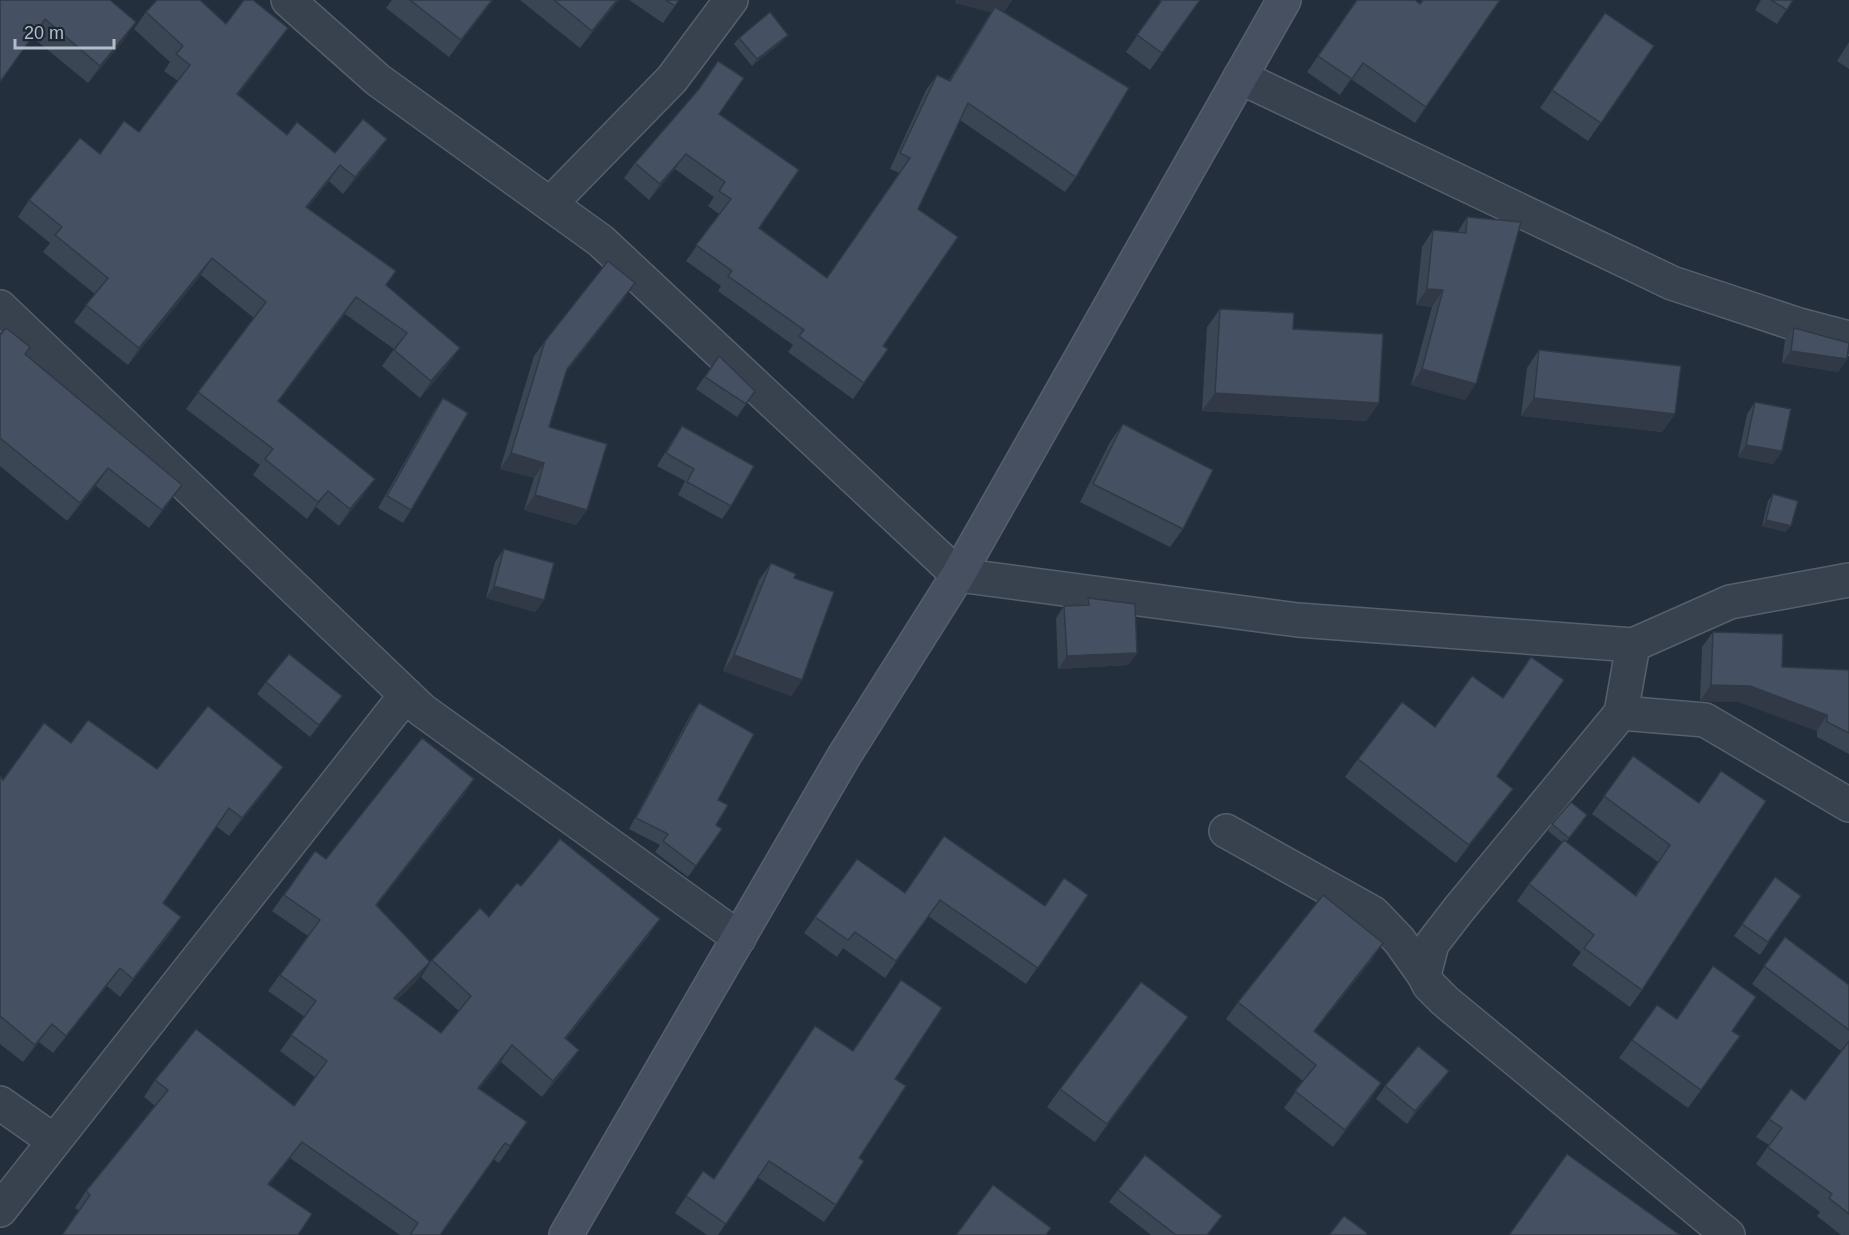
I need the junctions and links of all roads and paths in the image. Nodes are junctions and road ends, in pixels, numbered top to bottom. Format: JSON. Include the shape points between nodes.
{"nodes":[{"id":1,"x":288,"y":0,"type":"edge"},
{"id":2,"x":731,"y":0,"type":"edge"},
{"id":3,"x":1284,"y":0,"type":"edge"},
{"id":4,"x":1240,"y":77,"type":"junction"},
{"id":5,"x":550,"y":204,"type":"junction"},
{"id":6,"x":0,"y":307,"type":"edge"},
{"id":7,"x":1849,"y":338,"type":"edge"},
{"id":8,"x":958,"y":575,"type":"junction"},
{"id":9,"x":1849,"y":580,"type":"edge"},
{"id":10,"x":1633,"y":645,"type":"junction"},
{"id":11,"x":406,"y":695,"type":"junction"},
{"id":12,"x":1621,"y":713,"type":"junction"},
{"id":13,"x":1849,"y":805,"type":"edge"},
{"id":14,"x":1226,"y":831,"type":"dead end"},
{"id":15,"x":739,"y":938,"type":"junction"},
{"id":16,"x":1424,"y":975,"type":"junction"},
{"id":17,"x":0,"y":1103,"type":"edge"},
{"id":18,"x":54,"y":1141,"type":"junction"},
{"id":19,"x":0,"y":1210,"type":"edge"},
{"id":20,"x":566,"y":1235,"type":"edge"},
{"id":21,"x":1728,"y":1235,"type":"edge"}],
"edges":[{"from":1,"to":5,"type":"street","via":[[378,80]]},
{"from":2,"to":5,"type":"street","via":[[672,79]]},
{"from":3,"to":4,"type":"main road"},
{"from":4,"to":7,"type":"street","via":[[1672,283]]},
{"from":4,"to":8,"type":"main road"},
{"from":5,"to":8,"type":"street","via":[[601,241]]},
{"from":6,"to":11,"type":"street"},
{"from":8,"to":10,"type":"street","via":[[1298,620]]},
{"from":8,"to":15,"type":"main road","via":[[844,756]]},
{"from":9,"to":10,"type":"street","via":[[1730,602]]},
{"from":10,"to":12,"type":"street"},
{"from":11,"to":15,"type":"street"},
{"from":11,"to":18,"type":"street"},
{"from":12,"to":13,"type":"street","via":[[1705,720]]},
{"from":12,"to":16,"type":"street","via":[[1432,944]]},
{"from":14,"to":16,"type":"street","via":[[1373,913]]},
{"from":15,"to":20,"type":"main road"},
{"from":16,"to":21,"type":"street","via":[[1453,1009]]},
{"from":17,"to":18,"type":"street"},
{"from":18,"to":19,"type":"street"}]}
